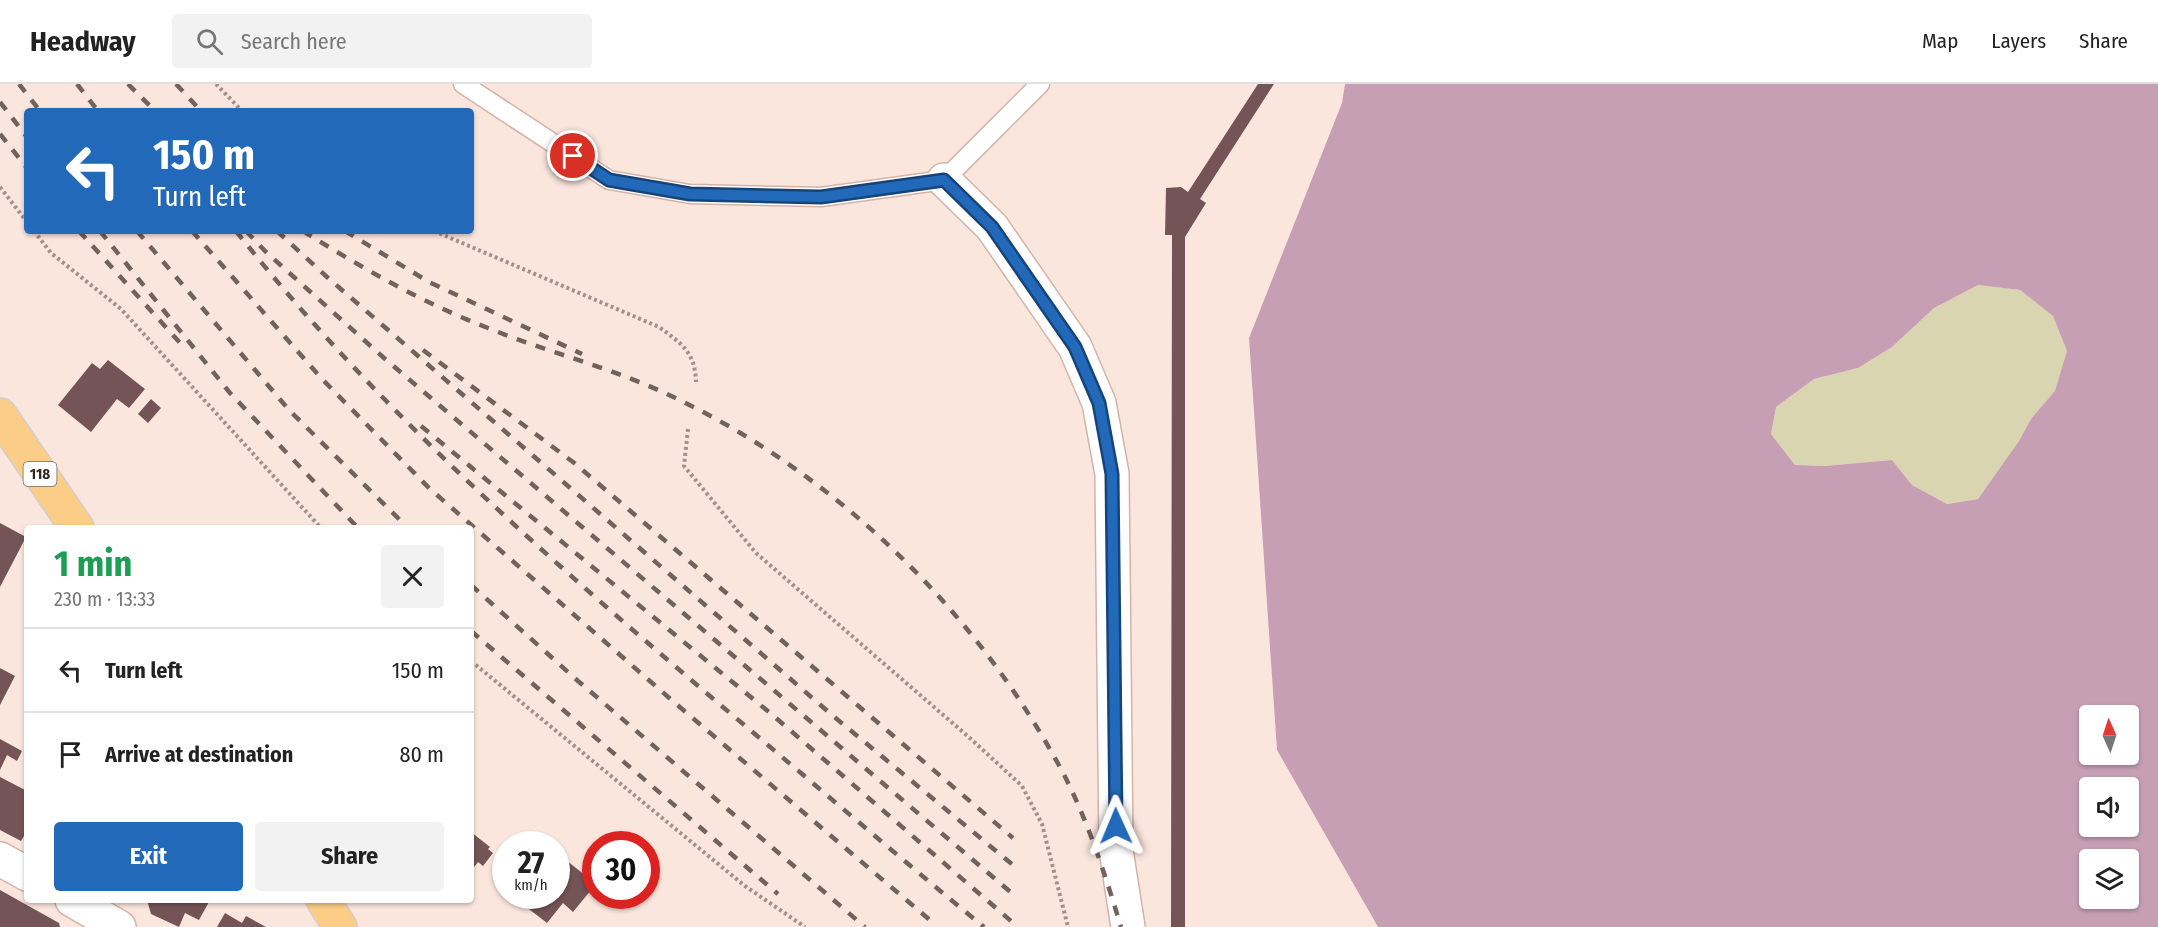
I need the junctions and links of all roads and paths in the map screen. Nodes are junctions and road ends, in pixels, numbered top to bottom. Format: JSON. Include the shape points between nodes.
{"nodes":[{"id":1,"x":216,"y":84,"type":"edge"},
{"id":2,"x":463,"y":84,"type":"edge"},
{"id":3,"x":1040,"y":84,"type":"edge"},
{"id":4,"x":239,"y":108,"type":"edge"},
{"id":5,"x":944,"y":180,"type":"junction"},
{"id":6,"x":0,"y":187,"type":"edge"},
{"id":7,"x":24,"y":218,"type":"edge"},
{"id":8,"x":36,"y":234,"type":"edge"},
{"id":9,"x":441,"y":234,"type":"edge"},
{"id":10,"x":696,"y":382,"type":"dead end"},
{"id":11,"x":1,"y":418,"type":"edge"},
{"id":12,"x":688,"y":429,"type":"dead end"},
{"id":13,"x":75,"y":525,"type":"edge"},
{"id":14,"x":318,"y":525,"type":"edge"},
{"id":15,"x":474,"y":664,"type":"edge"},
{"id":16,"x":0,"y":859,"type":"edge"},
{"id":17,"x":24,"y":872,"type":"edge"},
{"id":18,"x":78,"y":903,"type":"edge"},
{"id":19,"x":325,"y":903,"type":"edge"},
{"id":20,"x":113,"y":919,"type":"edge"},
{"id":21,"x":340,"y":927,"type":"edge"},
{"id":22,"x":805,"y":927,"type":"edge"},
{"id":23,"x":1068,"y":927,"type":"edge"},
{"id":24,"x":1128,"y":927,"type":"edge"}],
"edges":[{"from":1,"to":4,"type":"path"},
{"from":2,"to":5,"type":"lane","via":[[609,180],[690,194],[821,197]]},
{"from":3,"to":5,"type":"lane"},
{"from":5,"to":24,"type":"street","via":[[999,236],[1075,347],[1099,403],[1112,474],[1116,850]]},
{"from":6,"to":7,"type":"path"},
{"from":8,"to":14,"type":"path","via":[[51,253],[121,309]]},
{"from":9,"to":10,"type":"path","via":[[659,327],[682,344],[696,364]]},
{"from":11,"to":13,"type":"main road","number":"118"},
{"from":12,"to":23,"type":"path","via":[[684,466],[756,554],[1022,786],[1042,824]]},
{"from":15,"to":22,"type":"path","via":[[745,886]]},
{"from":16,"to":17,"type":"street"},
{"from":18,"to":20,"type":"street"},
{"from":19,"to":21,"type":"main road"}]}
